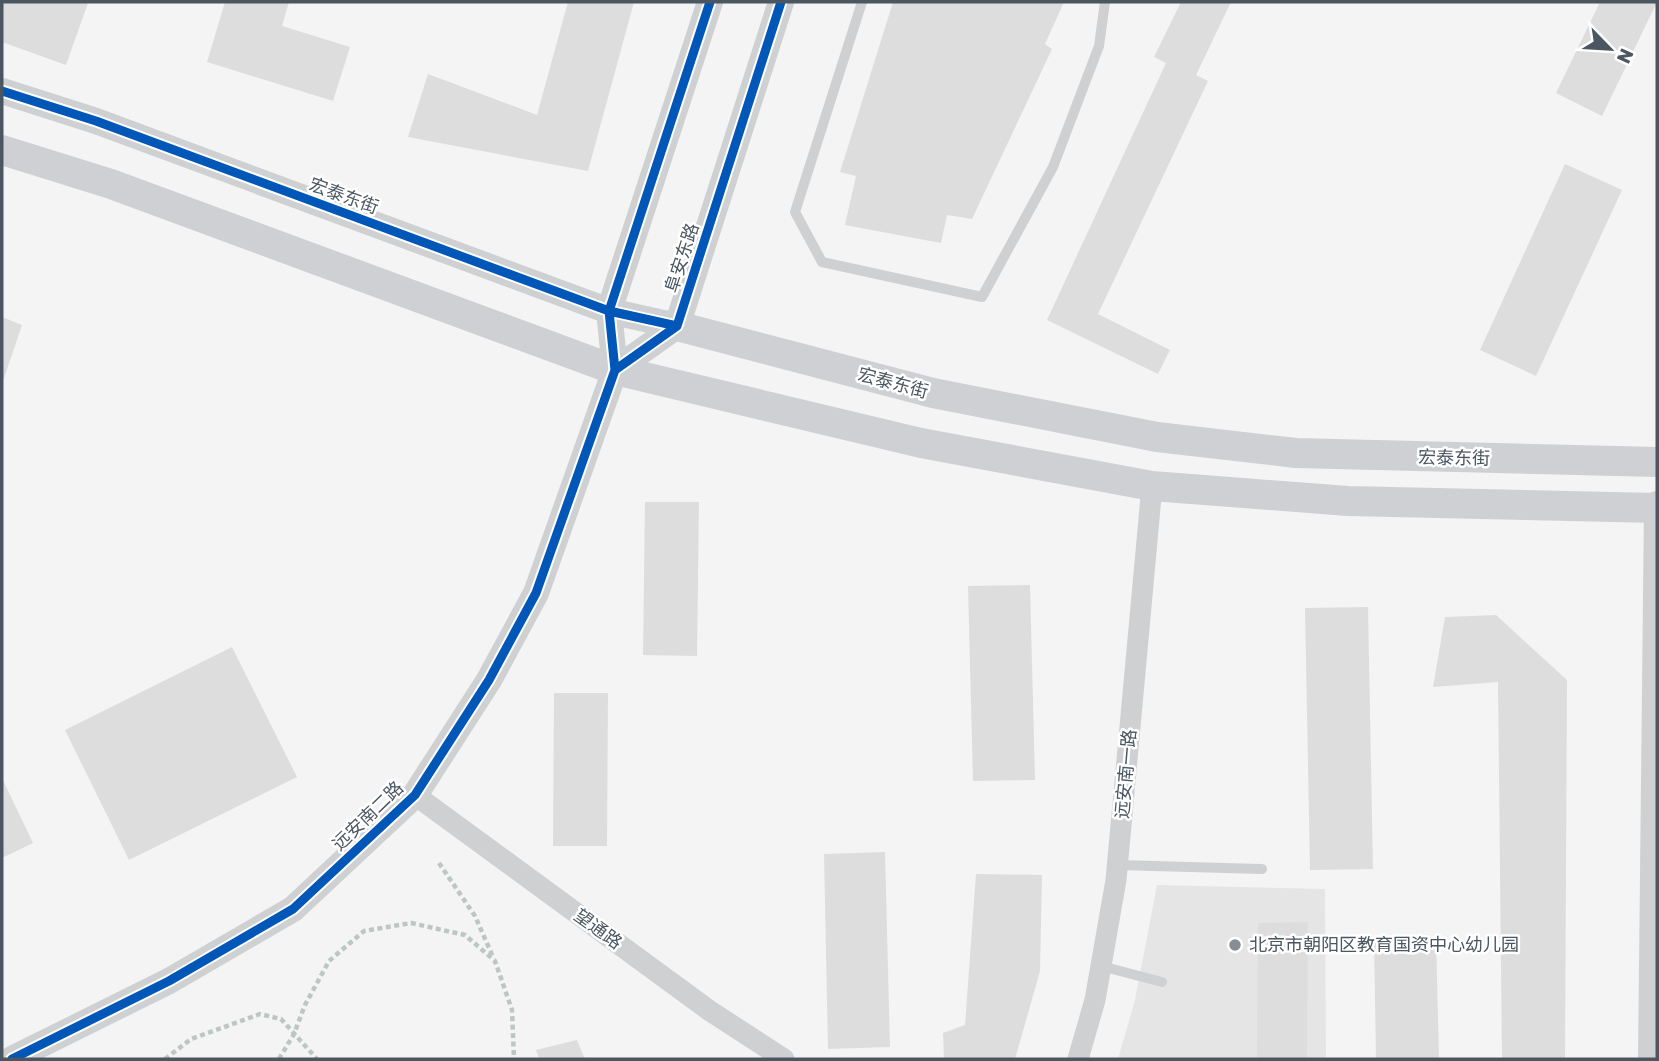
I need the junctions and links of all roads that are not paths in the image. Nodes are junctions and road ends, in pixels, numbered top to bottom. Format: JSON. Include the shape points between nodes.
{"nodes":[{"id":1,"x":710,"y":2,"type":"edge"},
{"id":2,"x":781,"y":2,"type":"edge"},
{"id":3,"x":862,"y":2,"type":"edge"},
{"id":4,"x":1105,"y":2,"type":"edge"},
{"id":5,"x":2,"y":92,"type":"edge"},
{"id":6,"x":2,"y":150,"type":"edge"},
{"id":7,"x":609,"y":311,"type":"junction"},
{"id":8,"x":677,"y":326,"type":"junction"},
{"id":9,"x":615,"y":370,"type":"junction"},
{"id":10,"x":1657,"y":463,"type":"edge"},
{"id":11,"x":1152,"y":486,"type":"junction"},
{"id":12,"x":1657,"y":506,"type":"edge"},
{"id":13,"x":415,"y":795,"type":"junction"},
{"id":14,"x":1118,"y":865,"type":"junction"},
{"id":15,"x":1262,"y":869,"type":"dead end"},
{"id":16,"x":1101,"y":966,"type":"junction"},
{"id":17,"x":1162,"y":982,"type":"dead end"},
{"id":18,"x":12,"y":1059,"type":"edge"},
{"id":19,"x":784,"y":1059,"type":"edge"},
{"id":20,"x":1078,"y":1059,"type":"edge"},
{"id":21,"x":1651,"y":1059,"type":"edge"}],
"edges":[{"from":1,"to":7,"type":"street"},
{"from":2,"to":8,"type":"street","name":"阜安东路"},
{"from":3,"to":4,"type":"lane","via":[[795,212],[822,261],[982,297],[1053,167],[1099,46]]},
{"from":5,"to":7,"type":"street","name":"宏泰东街","via":[[96,121]]},
{"from":6,"to":9,"type":"main road","via":[[111,184]]},
{"from":7,"to":8,"type":"street","name":"宏泰东街"},
{"from":7,"to":9,"type":"street"},
{"from":8,"to":9,"type":"street"},
{"from":8,"to":10,"type":"main road","name":"宏泰东街","via":[[933,393],[1157,437],[1296,453]]},
{"from":9,"to":11,"type":"main road","via":[[921,443]]},
{"from":9,"to":13,"type":"street","name":"远安南二路","via":[[536,593],[489,680]]},
{"from":11,"to":12,"type":"main road","via":[[1348,501]]},
{"from":11,"to":14,"type":"street","name":"远安南一路"},
{"from":12,"to":21,"type":"street"},
{"from":13,"to":18,"type":"street","name":"远安南二路","via":[[293,909],[169,981]]},
{"from":13,"to":19,"type":"street","name":"望通路","via":[[710,1011]]},
{"from":14,"to":15,"type":"lane"},
{"from":14,"to":16,"type":"street","name":"远安南一路"},
{"from":16,"to":17,"type":"lane"},
{"from":16,"to":20,"type":"street","name":"远安南一路"}]}
